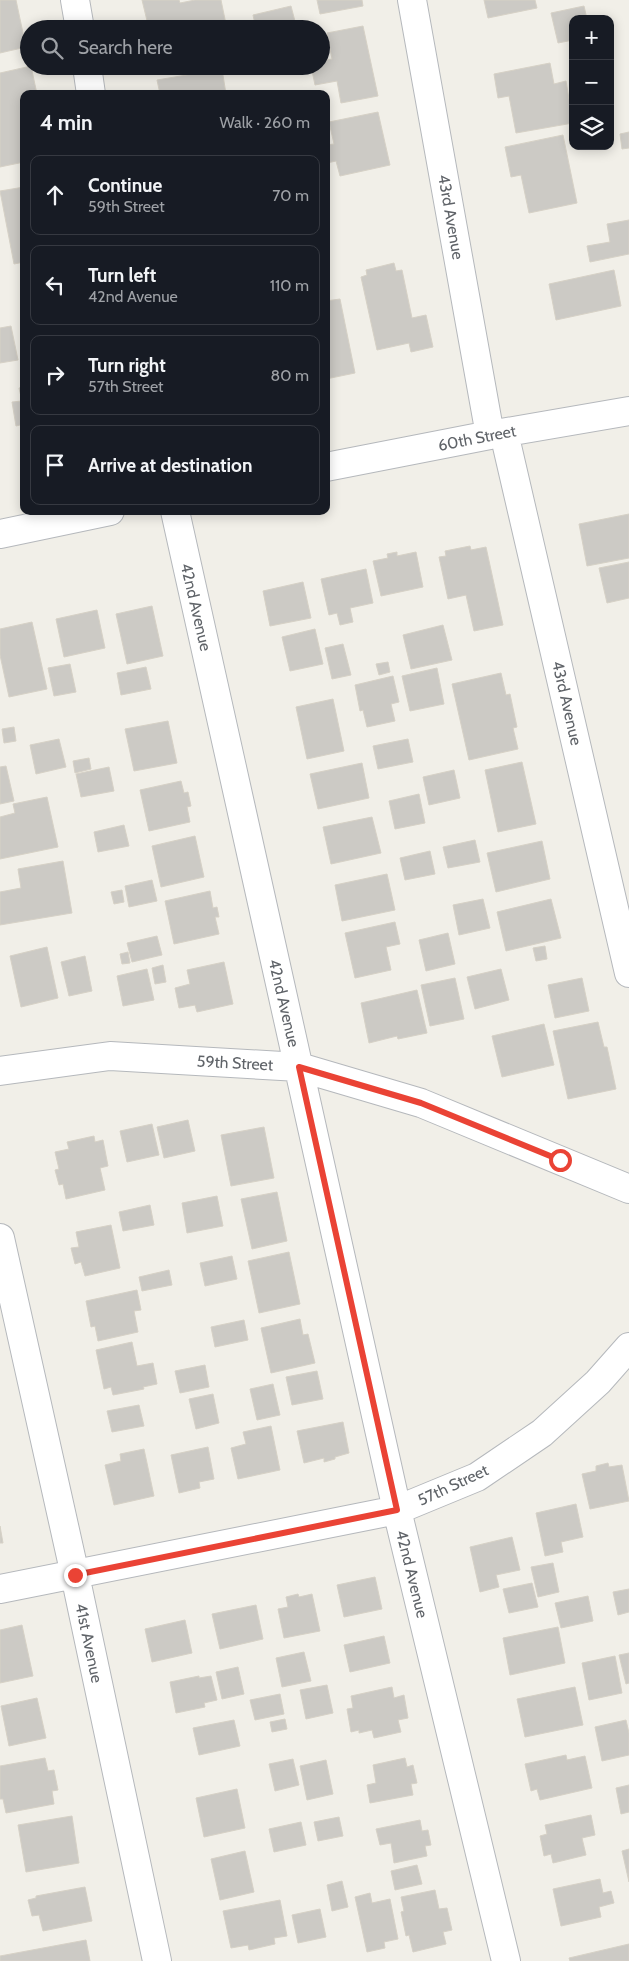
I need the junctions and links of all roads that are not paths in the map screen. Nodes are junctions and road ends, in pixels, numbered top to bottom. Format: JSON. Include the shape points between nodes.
{"nodes":[{"id":1,"x":75,"y":0,"type":"edge"},
{"id":2,"x":412,"y":0,"type":"edge"},
{"id":3,"x":78,"y":20,"type":"edge"},
{"id":4,"x":88,"y":75,"type":"edge"},
{"id":5,"x":91,"y":90,"type":"edge"},
{"id":6,"x":629,"y":411,"type":"edge"},
{"id":7,"x":497,"y":434,"type":"junction"},
{"id":8,"x":330,"y":467,"type":"edge"},
{"id":9,"x":91,"y":515,"type":"edge"},
{"id":10,"x":176,"y":515,"type":"edge"},
{"id":11,"x":0,"y":534,"type":"edge"},
{"id":12,"x":629,"y":974,"type":"edge"},
{"id":13,"x":299,"y":1067,"type":"junction"},
{"id":14,"x":0,"y":1071,"type":"edge"},
{"id":15,"x":629,"y":1189,"type":"edge"},
{"id":16,"x":0,"y":1238,"type":"edge"},
{"id":17,"x":629,"y":1347,"type":"edge"},
{"id":18,"x":397,"y":1510,"type":"junction"},
{"id":19,"x":75,"y":1575,"type":"junction"},
{"id":20,"x":0,"y":1589,"type":"edge"},
{"id":21,"x":157,"y":1961,"type":"edge"},
{"id":22,"x":506,"y":1961,"type":"edge"}],
"edges":[{"from":1,"to":3,"type":"street"},
{"from":2,"to":7,"type":"street","name":"43rd Avenue"},
{"from":4,"to":5,"type":"street"},
{"from":6,"to":7,"type":"street","name":"60th Street"},
{"from":7,"to":8,"type":"street","name":"60th Street"},
{"from":7,"to":12,"type":"street","name":"43rd Avenue"},
{"from":9,"to":11,"type":"street"},
{"from":10,"to":13,"type":"street","name":"42nd Avenue"},
{"from":13,"to":14,"type":"street","name":"59th Street","via":[[110,1056]]},
{"from":13,"to":15,"type":"street","name":"59th Street","via":[[421,1103]]},
{"from":13,"to":18,"type":"street","name":"42nd Avenue"},
{"from":16,"to":19,"type":"street","name":"41st Avenue"},
{"from":17,"to":18,"type":"street","name":"57th Street","via":[[598,1382],[542,1433],[477,1477]]},
{"from":18,"to":19,"type":"street","name":"57th Street"},
{"from":18,"to":22,"type":"street","name":"42nd Avenue"},
{"from":19,"to":20,"type":"street","name":"57th Street"},
{"from":19,"to":21,"type":"street","name":"41st Avenue"}]}
